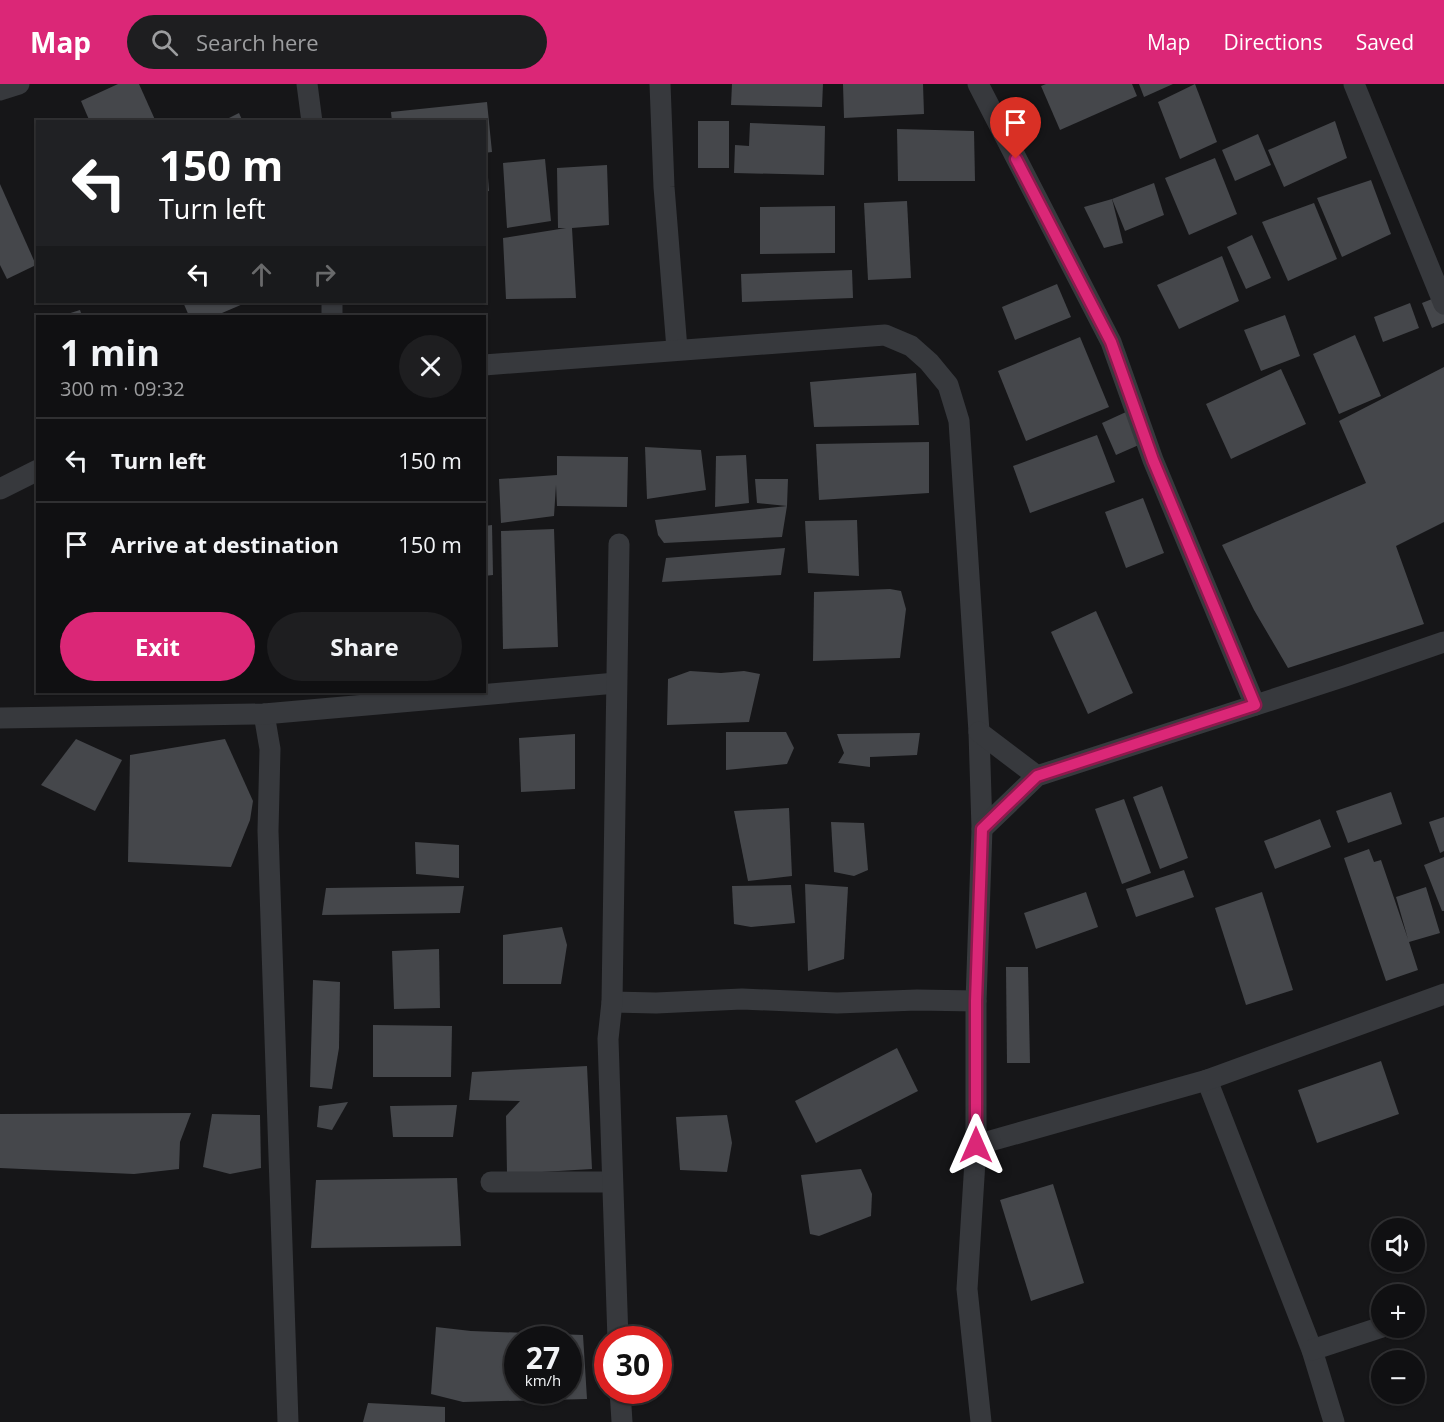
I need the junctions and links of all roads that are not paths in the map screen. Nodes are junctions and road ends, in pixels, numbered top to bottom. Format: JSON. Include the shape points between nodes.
{"nodes":[{"id":1,"x":19,"y":84,"type":"edge"},
{"id":2,"x":308,"y":84,"type":"edge"},
{"id":3,"x":660,"y":84,"type":"edge"},
{"id":4,"x":978,"y":84,"type":"edge"},
{"id":5,"x":1354,"y":84,"type":"edge"},
{"id":6,"x":0,"y":90,"type":"edge"},
{"id":7,"x":312,"y":120,"type":"edge"},
{"id":8,"x":1444,"y":304,"type":"edge"},
{"id":9,"x":677,"y":349,"type":"junction"},
{"id":10,"x":486,"y":365,"type":"edge"},
{"id":11,"x":36,"y":471,"type":"edge"},
{"id":12,"x":0,"y":489,"type":"edge"},
{"id":13,"x":619,"y":544,"type":"dead end"},
{"id":14,"x":1444,"y":642,"type":"edge"},
{"id":15,"x":616,"y":682,"type":"junction"},
{"id":16,"x":1255,"y":705,"type":"junction"},
{"id":17,"x":264,"y":714,"type":"junction"},
{"id":18,"x":0,"y":718,"type":"edge"},
{"id":19,"x":979,"y":732,"type":"junction"},
{"id":20,"x":1037,"y":776,"type":"junction"},
{"id":21,"x":982,"y":829,"type":"junction"},
{"id":22,"x":1444,"y":994,"type":"edge"},
{"id":23,"x":976,"y":1001,"type":"junction"},
{"id":24,"x":612,"y":1002,"type":"junction"},
{"id":25,"x":1207,"y":1080,"type":"junction"},
{"id":26,"x":976,"y":1145,"type":"junction"},
{"id":27,"x":491,"y":1182,"type":"dead end"},
{"id":28,"x":612,"y":1182,"type":"junction"},
{"id":29,"x":617,"y":1326,"type":"edge"},
{"id":30,"x":1371,"y":1331,"type":"edge"},
{"id":31,"x":1312,"y":1350,"type":"junction"},
{"id":32,"x":621,"y":1404,"type":"edge"},
{"id":33,"x":288,"y":1422,"type":"edge"},
{"id":34,"x":622,"y":1422,"type":"edge"},
{"id":35,"x":981,"y":1422,"type":"edge"},
{"id":36,"x":1334,"y":1422,"type":"edge"}],
"edges":[{"from":1,"to":6,"type":"street"},
{"from":2,"to":7,"type":"street"},
{"from":3,"to":9,"type":"street"},
{"from":4,"to":16,"type":"street","via":[[1111,342],[1153,460]]},
{"from":5,"to":8,"type":"street"},
{"from":9,"to":10,"type":"street"},
{"from":9,"to":19,"type":"street","via":[[885,335],[911,346],[948,385],[959,421]]},
{"from":11,"to":12,"type":"street"},
{"from":13,"to":15,"type":"street"},
{"from":14,"to":16,"type":"street"},
{"from":15,"to":17,"type":"street"},
{"from":15,"to":24,"type":"street"},
{"from":16,"to":20,"type":"street"},
{"from":17,"to":18,"type":"street"},
{"from":17,"to":33,"type":"street","via":[[270,749],[268,831]]},
{"from":19,"to":20,"type":"street"},
{"from":19,"to":21,"type":"street"},
{"from":20,"to":21,"type":"street"},
{"from":21,"to":23,"type":"street"},
{"from":22,"to":25,"type":"street"},
{"from":23,"to":24,"type":"street"},
{"from":23,"to":26,"type":"street"},
{"from":24,"to":28,"type":"street","via":[[608,1039]]},
{"from":25,"to":26,"type":"street"},
{"from":25,"to":31,"type":"street"},
{"from":26,"to":35,"type":"street","via":[[967,1289]]},
{"from":27,"to":28,"type":"street"},
{"from":28,"to":29,"type":"street"},
{"from":30,"to":31,"type":"street"},
{"from":31,"to":36,"type":"street"},
{"from":32,"to":34,"type":"street"}]}
